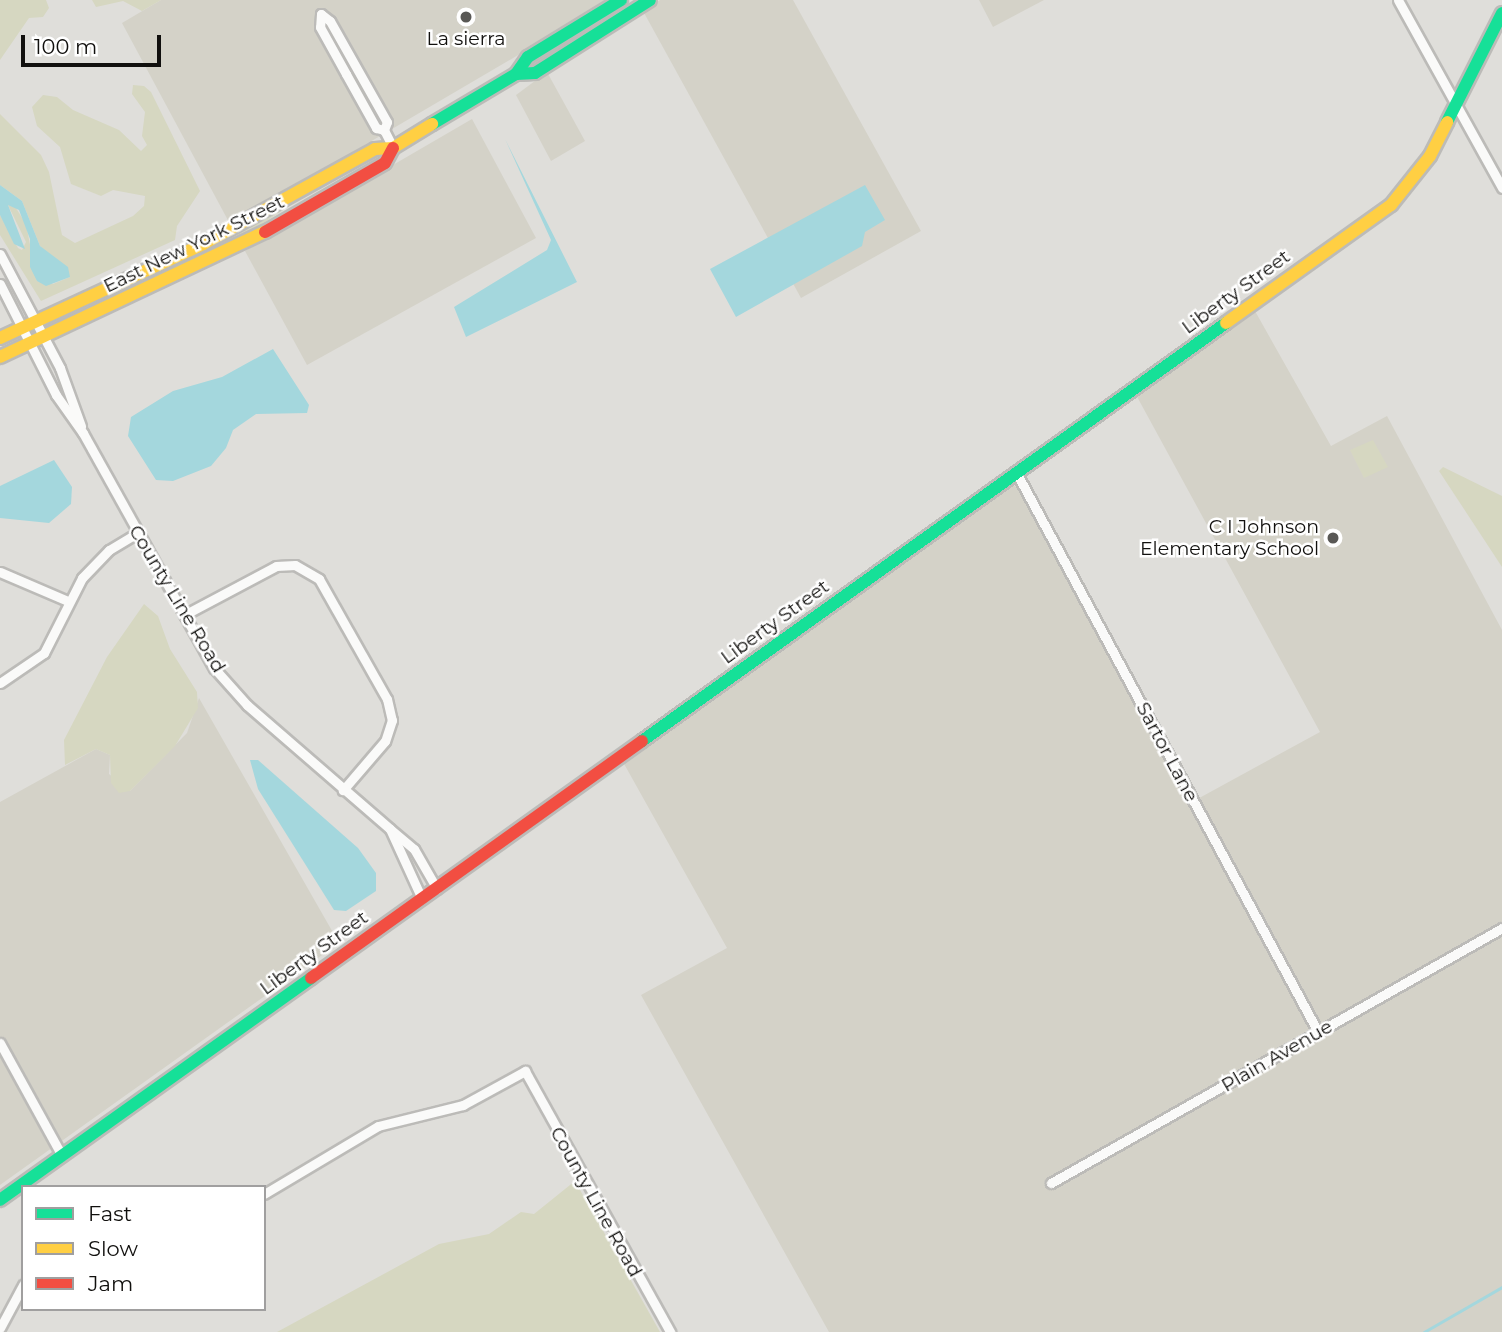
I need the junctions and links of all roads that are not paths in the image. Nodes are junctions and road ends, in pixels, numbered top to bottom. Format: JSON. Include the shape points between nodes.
{"nodes":[{"id":1,"x":621,"y":0,"type":"edge"},
{"id":2,"x":650,"y":0,"type":"edge"},
{"id":3,"x":1398,"y":0,"type":"edge"},
{"id":4,"x":1502,"y":13,"type":"edge"},
{"id":5,"x":516,"y":74,"type":"junction"},
{"id":6,"x":1455,"y":106,"type":"junction"},
{"id":7,"x":384,"y":130,"type":"junction"},
{"id":8,"x":393,"y":148,"type":"junction"},
{"id":9,"x":1501,"y":182,"type":"edge"},
{"id":10,"x":0,"y":254,"type":"edge"},
{"id":11,"x":0,"y":284,"type":"edge"},
{"id":12,"x":37,"y":321,"type":"junction"},
{"id":13,"x":23,"y":328,"type":"junction"},
{"id":14,"x":44,"y":337,"type":"junction"},
{"id":15,"x":0,"y":338,"type":"edge"},
{"id":16,"x":30,"y":344,"type":"junction"},
{"id":17,"x":0,"y":357,"type":"edge"},
{"id":18,"x":83,"y":433,"type":"junction"},
{"id":19,"x":1016,"y":472,"type":"junction"},
{"id":20,"x":137,"y":533,"type":"junction"},
{"id":21,"x":0,"y":572,"type":"edge"},
{"id":22,"x":68,"y":601,"type":"junction"},
{"id":23,"x":184,"y":615,"type":"junction"},
{"id":24,"x":0,"y":683,"type":"edge"},
{"id":25,"x":344,"y":790,"type":"junction"},
{"id":26,"x":390,"y":830,"type":"junction"},
{"id":27,"x":437,"y":889,"type":"junction"},
{"id":28,"x":422,"y":899,"type":"junction"},
{"id":29,"x":1502,"y":928,"type":"edge"},
{"id":30,"x":1318,"y":1032,"type":"junction"},
{"id":31,"x":0,"y":1043,"type":"edge"},
{"id":32,"x":62,"y":1156,"type":"junction"},
{"id":33,"x":1051,"y":1183,"type":"dead end"},
{"id":34,"x":21,"y":1185,"type":"edge"},
{"id":35,"x":21,"y":1185,"type":"edge"},
{"id":36,"x":266,"y":1193,"type":"edge"},
{"id":37,"x":0,"y":1200,"type":"edge"},
{"id":38,"x":21,"y":1289,"type":"edge"},
{"id":39,"x":0,"y":1329,"type":"edge"},
{"id":40,"x":6,"y":1332,"type":"edge"},
{"id":41,"x":670,"y":1332,"type":"edge"}],
"edges":[{"from":1,"to":5,"type":"street","name":"East New York Street","via":[[528,57]]},
{"from":2,"to":5,"type":"street","name":"East New York Street","via":[[535,74]]},
{"from":3,"to":6,"type":"street"},
{"from":4,"to":6,"type":"street","name":"Liberty Street"},
{"from":5,"to":8,"type":"street","name":"East New York Street"},
{"from":6,"to":9,"type":"street"},
{"from":6,"to":19,"type":"street","name":"Liberty Street","via":[[1418,176],[1391,205]]},
{"from":7,"to":7,"type":"street","via":[[387,122],[382,112],[330,21],[321,14],[320,27],[376,128]]},
{"from":7,"to":8,"type":"street"},
{"from":8,"to":12,"type":"street","name":"East New York Street","via":[[375,149],[203,244]]},
{"from":8,"to":14,"type":"street","name":"East New York Street","via":[[386,163],[286,221]]},
{"from":10,"to":12,"type":"street","name":"County Line Road"},
{"from":11,"to":13,"type":"street","name":"County Line Road"},
{"from":12,"to":13,"type":"street","name":"East New York Street"},
{"from":12,"to":14,"type":"street","name":"County Line Road"},
{"from":13,"to":15,"type":"street","name":"East New York Street"},
{"from":13,"to":16,"type":"street","name":"County Line Road"},
{"from":14,"to":16,"type":"street","name":"East New York Street"},
{"from":14,"to":18,"type":"street","name":"County Line Road"},
{"from":16,"to":17,"type":"street","name":"East New York Street"},
{"from":16,"to":18,"type":"street","name":"County Line Road"},
{"from":18,"to":20,"type":"street","name":"County Line Road"},
{"from":19,"to":27,"type":"street","name":"Liberty Street"},
{"from":19,"to":30,"type":"street","name":"Sartor Lane"},
{"from":20,"to":22,"type":"street","via":[[101,556]]},
{"from":20,"to":23,"type":"street","name":"County Line Road"},
{"from":21,"to":22,"type":"street"},
{"from":22,"to":24,"type":"street","via":[[44,653]]},
{"from":23,"to":25,"type":"street","name":"County Line Road","via":[[214,668],[247,705]]},
{"from":23,"to":25,"type":"street","via":[[276,566],[295,565],[319,579],[387,699],[392,720],[384,741]]},
{"from":25,"to":26,"type":"street","name":"County Line Road"},
{"from":26,"to":27,"type":"street","name":"County Line Road","via":[[414,849]]},
{"from":26,"to":28,"type":"street","name":"County Line Road"},
{"from":27,"to":28,"type":"street","name":"Liberty Street"},
{"from":28,"to":32,"type":"street","name":"Liberty Street"},
{"from":29,"to":30,"type":"street","name":"Plain Avenue"},
{"from":30,"to":33,"type":"street","name":"Plain Avenue"},
{"from":31,"to":32,"type":"street"},
{"from":32,"to":34,"type":"street","name":"Liberty Street"},
{"from":35,"to":37,"type":"street","name":"Liberty Street"},
{"from":36,"to":41,"type":"street","name":"County Line Road","via":[[378,1126],[463,1105],[525,1071]]},
{"from":38,"to":39,"type":"street"},
{"from":39,"to":40,"type":"street"}]}
